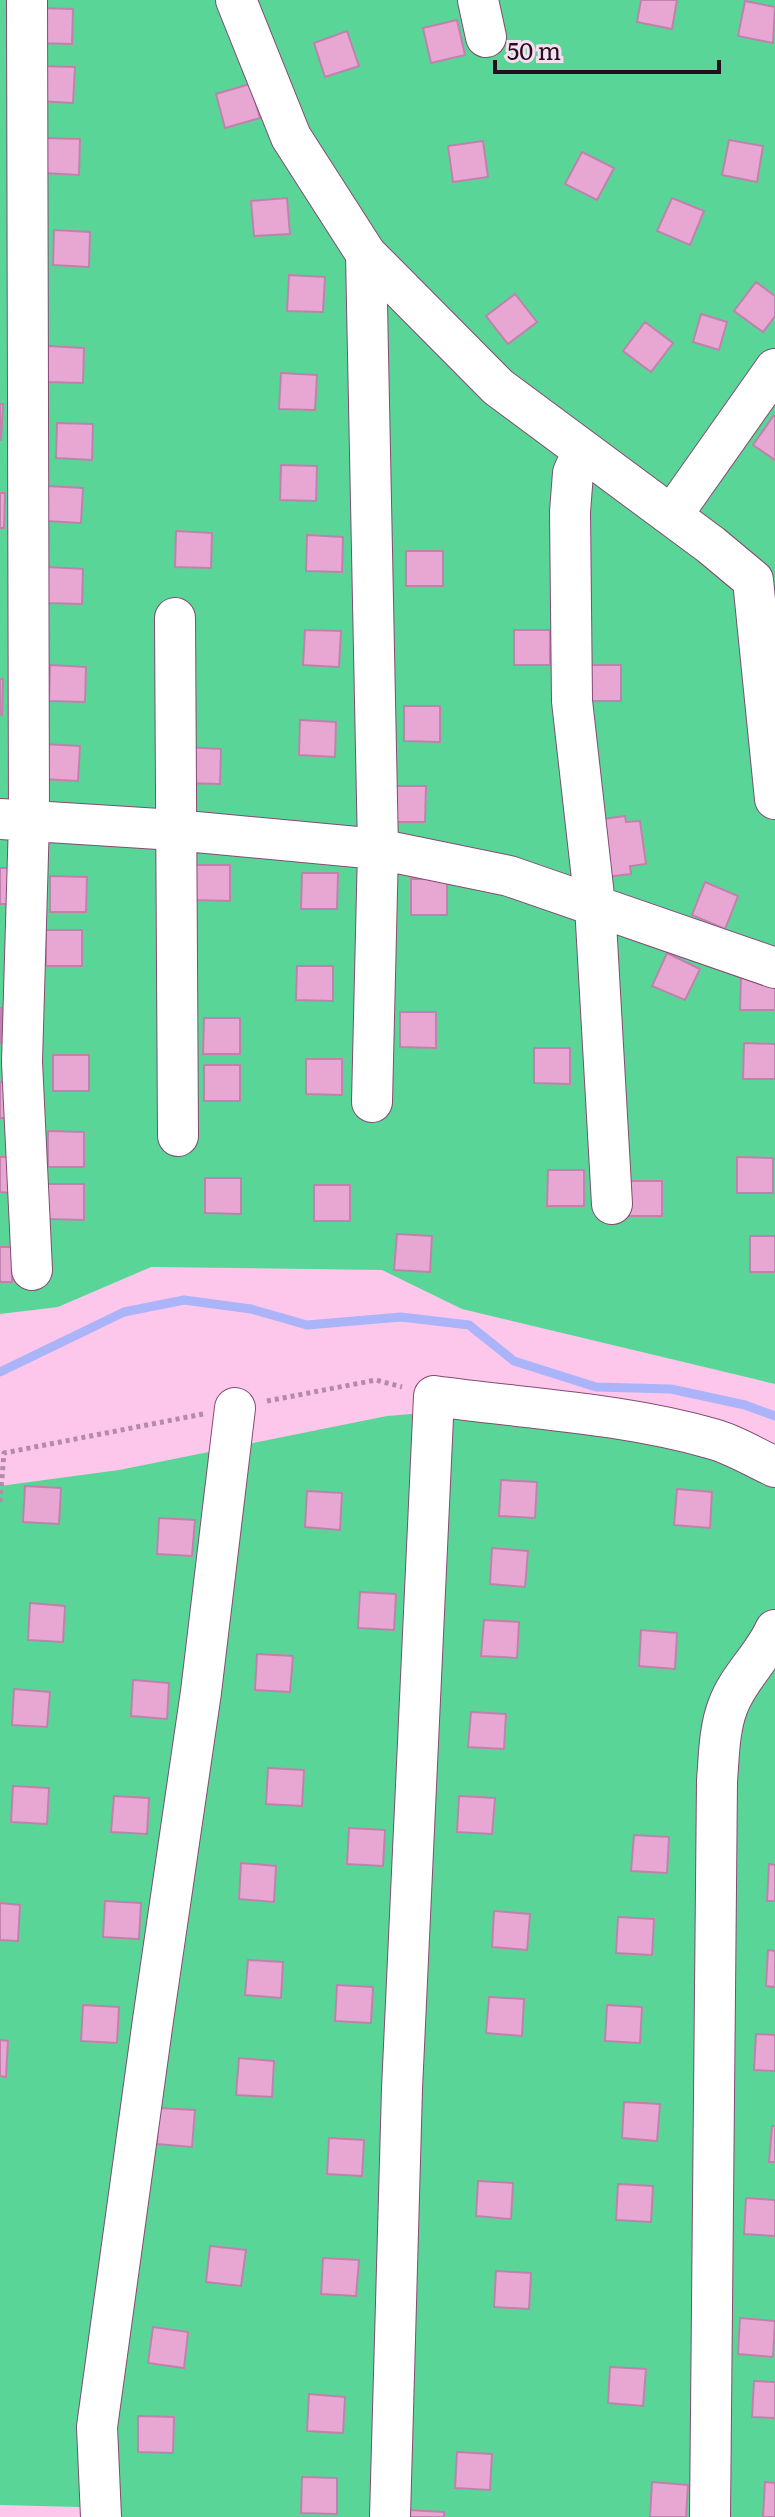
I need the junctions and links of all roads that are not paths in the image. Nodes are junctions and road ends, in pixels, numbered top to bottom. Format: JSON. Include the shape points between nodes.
{"nodes":[{"id":1,"x":27,"y":0,"type":"edge"},
{"id":2,"x":236,"y":0,"type":"edge"},
{"id":3,"x":366,"y":254,"type":"junction"},
{"id":4,"x":775,"y":369,"type":"edge"},
{"id":5,"x":583,"y":450,"type":"junction"},
{"id":6,"x":672,"y":515,"type":"junction"},
{"id":7,"x":175,"y":618,"type":"dead end"},
{"id":8,"x":775,"y":799,"type":"edge"},
{"id":9,"x":14,"y":820,"type":"edge"},
{"id":10,"x":175,"y":830,"type":"junction"},
{"id":11,"x":378,"y":849,"type":"junction"},
{"id":12,"x":595,"y":905,"type":"junction"},
{"id":13,"x":775,"y":968,"type":"edge"},
{"id":14,"x":372,"y":1102,"type":"dead end"},
{"id":15,"x":178,"y":1136,"type":"dead end"},
{"id":16,"x":612,"y":1204,"type":"dead end"},
{"id":17,"x":32,"y":1270,"type":"dead end"},
{"id":18,"x":235,"y":1408,"type":"dead end"},
{"id":19,"x":775,"y":1467,"type":"edge"},
{"id":20,"x":775,"y":1630,"type":"edge"},
{"id":21,"x":101,"y":2517,"type":"edge"},
{"id":22,"x":390,"y":2517,"type":"edge"},
{"id":23,"x":710,"y":2517,"type":"edge"}],
"edges":[{"from":1,"to":9,"type":"lane"},
{"from":2,"to":3,"type":"lane","via":[[291,137]]},
{"from":3,"to":5,"type":"lane","via":[[498,387]]},
{"from":3,"to":11,"type":"lane"},
{"from":4,"to":6,"type":"lane"},
{"from":5,"to":6,"type":"lane"},
{"from":5,"to":12,"type":"lane","via":[[573,473],[570,512],[572,701]]},
{"from":6,"to":8,"type":"lane","via":[[753,580]]},
{"from":7,"to":10,"type":"lane"},
{"from":9,"to":10,"type":"lane"},
{"from":9,"to":17,"type":"lane"},
{"from":10,"to":11,"type":"lane"},
{"from":10,"to":15,"type":"lane"},
{"from":11,"to":12,"type":"lane","via":[[509,876]]},
{"from":11,"to":14,"type":"lane"},
{"from":12,"to":13,"type":"lane"},
{"from":12,"to":16,"type":"lane"},
{"from":18,"to":21,"type":"lane","via":[[201,1692],[97,2427]]},
{"from":19,"to":22,"type":"lane","via":[[717,1440],[640,1421],[434,1396],[402,2089]]},
{"from":20,"to":23,"type":"lane","via":[[728,1704],[720,1736]]}]}
